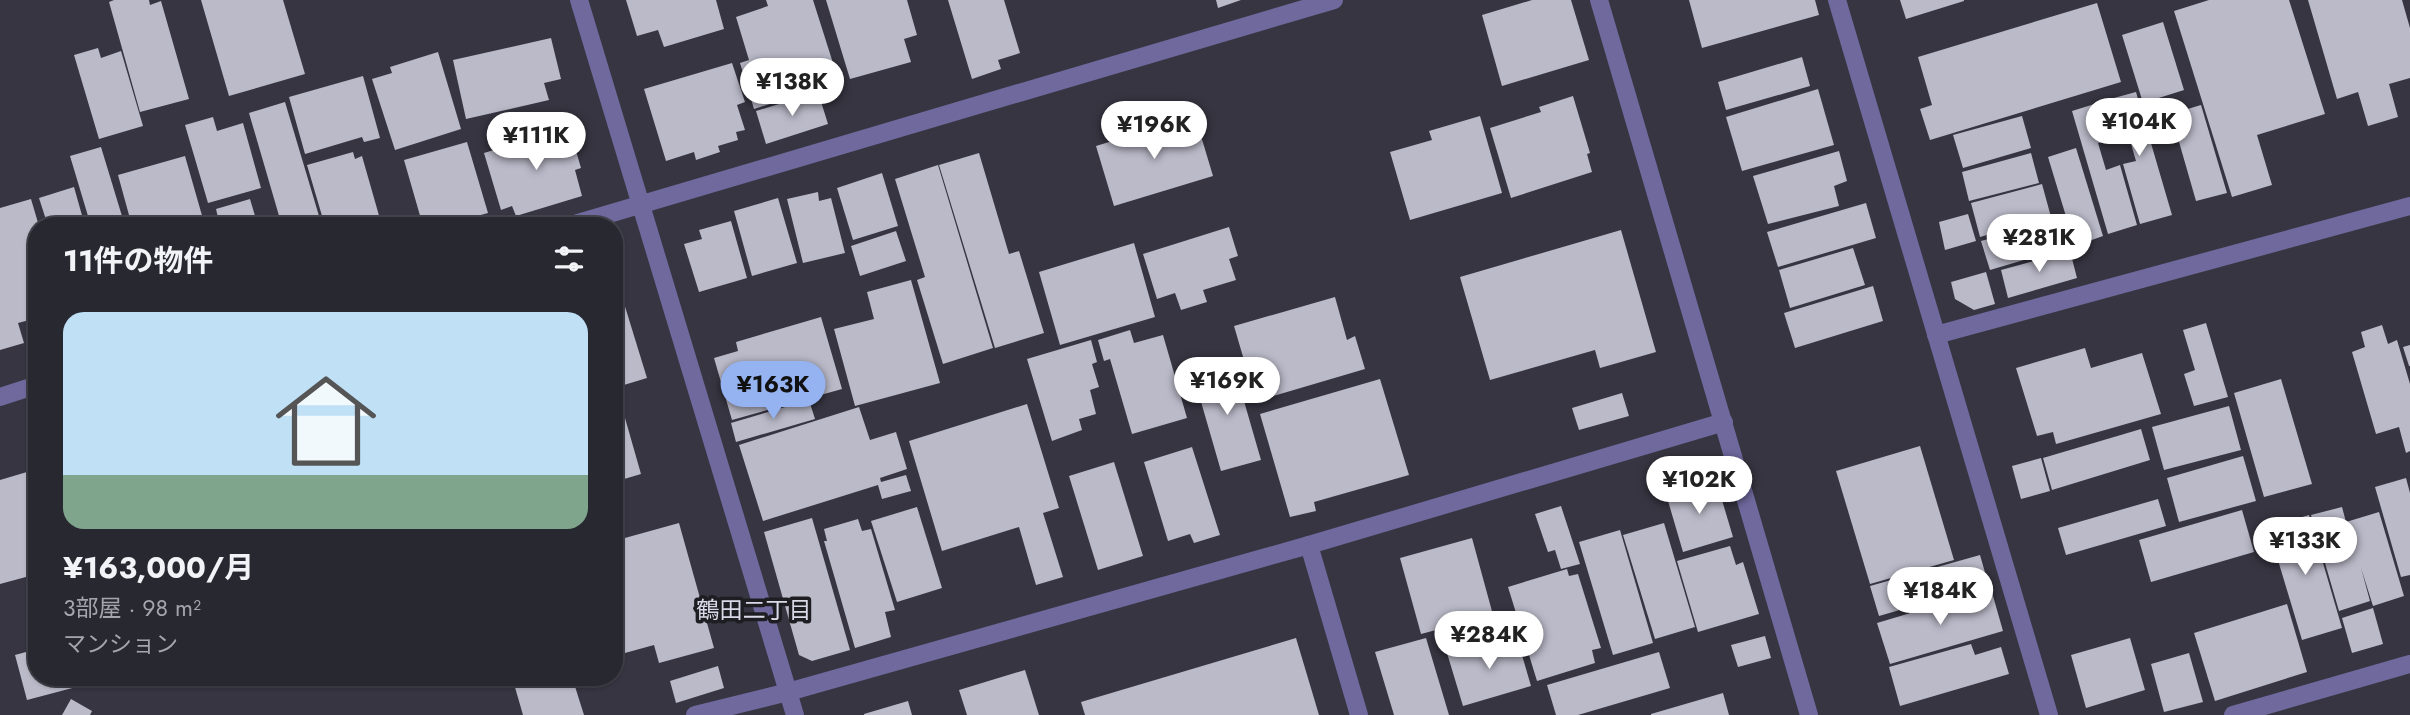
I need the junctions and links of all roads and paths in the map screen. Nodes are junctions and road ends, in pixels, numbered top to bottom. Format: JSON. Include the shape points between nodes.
{"nodes":[{"id":1,"x":579,"y":0,"type":"edge"},
{"id":2,"x":1334,"y":0,"type":"edge"},
{"id":3,"x":1599,"y":0,"type":"edge"},
{"id":4,"x":1837,"y":0,"type":"edge"},
{"id":5,"x":642,"y":204,"type":"junction"},
{"id":6,"x":2410,"y":206,"type":"edge"},
{"id":7,"x":598,"y":217,"type":"edge"},
{"id":8,"x":1936,"y":335,"type":"junction"},
{"id":9,"x":28,"y":389,"type":"edge"},
{"id":10,"x":0,"y":397,"type":"edge"},
{"id":11,"x":1724,"y":422,"type":"junction"},
{"id":12,"x":1309,"y":545,"type":"junction"},
{"id":13,"x":2410,"y":664,"type":"edge"},
{"id":14,"x":788,"y":692,"type":"junction"},
{"id":15,"x":695,"y":715,"type":"edge"},
{"id":16,"x":795,"y":715,"type":"edge"},
{"id":17,"x":1359,"y":715,"type":"edge"},
{"id":18,"x":1810,"y":715,"type":"edge"},
{"id":19,"x":2049,"y":715,"type":"edge"},
{"id":20,"x":2233,"y":715,"type":"edge"}],
"edges":[{"from":1,"to":5,"type":"street"},
{"from":2,"to":5,"type":"street"},
{"from":3,"to":11,"type":"street"},
{"from":4,"to":8,"type":"street"},
{"from":5,"to":7,"type":"street"},
{"from":5,"to":14,"type":"street"},
{"from":6,"to":8,"type":"street"},
{"from":8,"to":19,"type":"street"},
{"from":9,"to":10,"type":"street"},
{"from":11,"to":12,"type":"street"},
{"from":11,"to":18,"type":"street"},
{"from":12,"to":14,"type":"street"},
{"from":12,"to":17,"type":"street"},
{"from":13,"to":20,"type":"street"},
{"from":14,"to":15,"type":"street"},
{"from":14,"to":16,"type":"street"}]}
